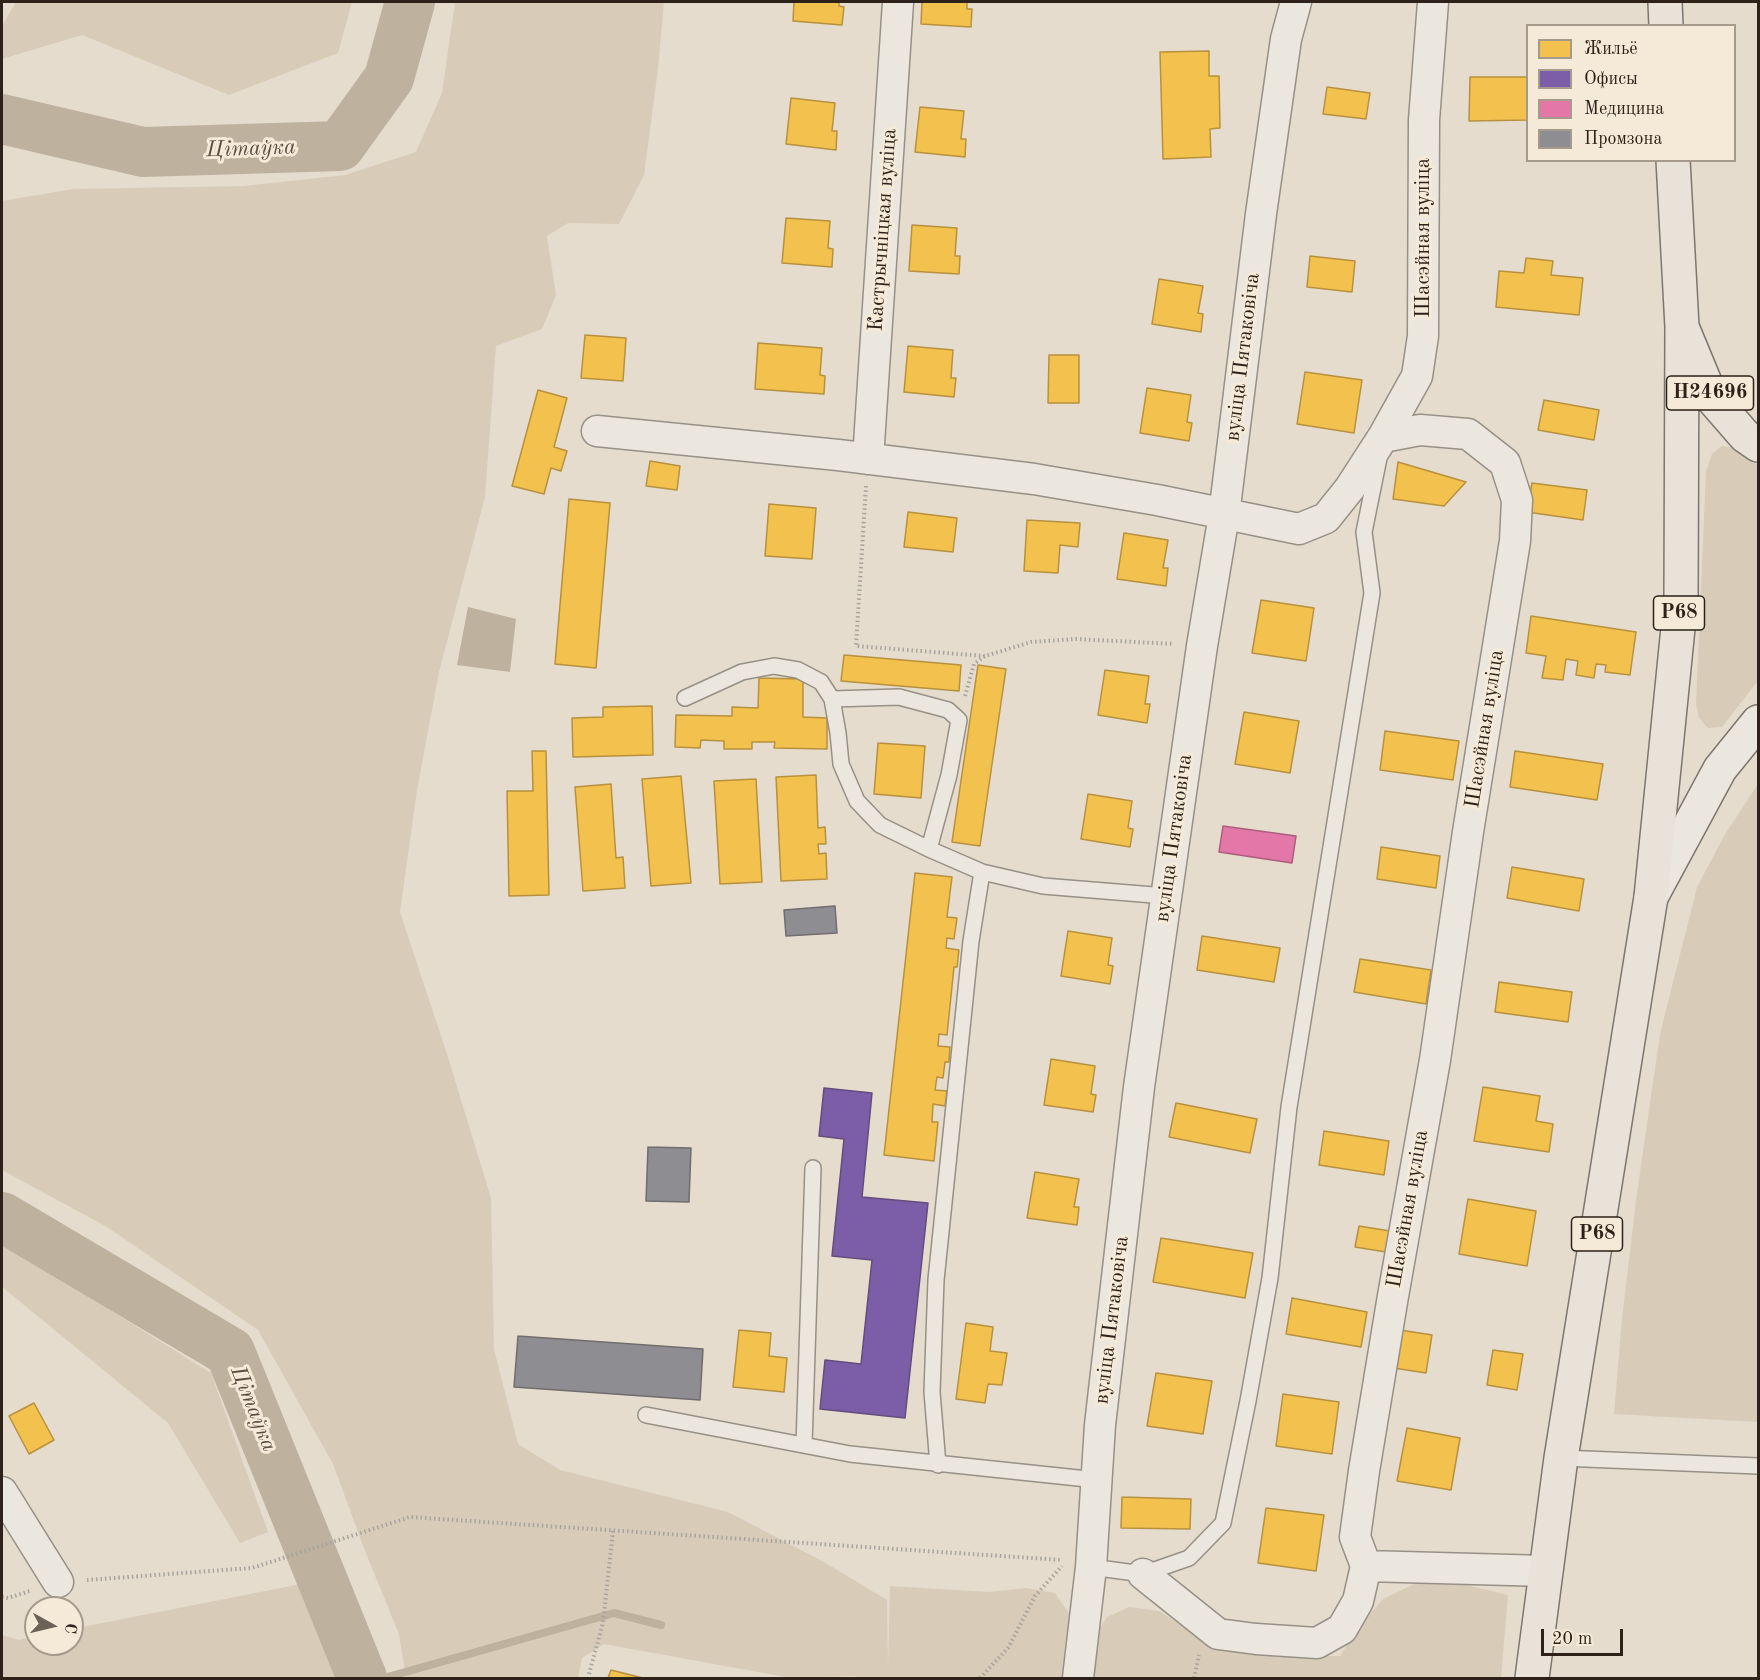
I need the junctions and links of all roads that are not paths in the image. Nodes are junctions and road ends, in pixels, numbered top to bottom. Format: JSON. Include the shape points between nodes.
{"nodes":[{"id":1,"x":898,"y":2,"type":"edge"},
{"id":2,"x":1296,"y":2,"type":"edge"},
{"id":3,"x":1433,"y":2,"type":"edge"},
{"id":4,"x":1665,"y":2,"type":"edge"},
{"id":5,"x":1666,"y":24,"type":"edge"},
{"id":6,"x":1673,"y":162,"type":"edge"},
{"id":7,"x":1682,"y":327,"type":"junction"},
{"id":8,"x":597,"y":431,"type":"dead end"},
{"id":9,"x":1383,"y":437,"type":"junction"},
{"id":10,"x":1758,"y":445,"type":"edge"},
{"id":11,"x":868,"y":459,"type":"junction"},
{"id":12,"x":1224,"y":515,"type":"junction"},
{"id":13,"x":685,"y":698,"type":"dead end"},
{"id":14,"x":832,"y":699,"type":"junction"},
{"id":15,"x":1758,"y":722,"type":"edge"},
{"id":16,"x":929,"y":849,"type":"junction"},
{"id":17,"x":982,"y":872,"type":"junction"},
{"id":18,"x":1166,"y":896,"type":"junction"},
{"id":19,"x":1651,"y":897,"type":"junction"},
{"id":20,"x":813,"y":1168,"type":"dead end"},
{"id":21,"x":646,"y":1414,"type":"dead end"},
{"id":22,"x":804,"y":1445,"type":"junction"},
{"id":23,"x":1561,"y":1458,"type":"junction"},
{"id":24,"x":938,"y":1465,"type":"junction"},
{"id":25,"x":1758,"y":1466,"type":"edge"},
{"id":26,"x":1097,"y":1480,"type":"junction"},
{"id":27,"x":2,"y":1492,"type":"edge"},
{"id":28,"x":1366,"y":1566,"type":"junction"},
{"id":29,"x":1091,"y":1567,"type":"junction"},
{"id":30,"x":1546,"y":1571,"type":"junction"},
{"id":31,"x":1143,"y":1574,"type":"junction"},
{"id":32,"x":58,"y":1582,"type":"road end"},
{"id":33,"x":1078,"y":1678,"type":"edge"},
{"id":34,"x":1532,"y":1678,"type":"edge"}],
"edges":[{"from":1,"to":11,"type":"street","name":"Кастрычніцкая вуліца"},
{"from":2,"to":12,"type":"street","name":"вуліца Пятаковіча","via":[[1286,39],[1261,214]]},
{"from":3,"to":9,"type":"street","name":"Шасэйная вуліца","via":[[1424,120],[1423,336],[1417,376]]},
{"from":4,"to":5,"type":"main road"},
{"from":6,"to":7,"type":"main road","number":"Р68"},
{"from":7,"to":10,"type":"main road","number":"Н24696","via":[[1712,397],[1745,436]]},
{"from":7,"to":19,"type":"main road","number":"Р68","via":[[1681,598]]},
{"from":8,"to":11,"type":"street"},
{"from":9,"to":12,"type":"street","via":[[1326,518],[1299,529]]},
{"from":9,"to":28,"type":"street","name":"Шасэйная вуліца","via":[[1420,430],[1468,434],[1505,463],[1516,500],[1515,541],[1435,1060],[1364,1471],[1355,1537]]},
{"from":9,"to":31,"type":"lane","via":[[1364,532],[1372,593],[1291,1096],[1270,1278],[1223,1523],[1189,1558]]},
{"from":11,"to":12,"type":"street","via":[[1034,479]]},
{"from":12,"to":18,"type":"street","name":"вуліца Пятаковіча"},
{"from":13,"to":14,"type":"lane","via":[[742,672],[774,666],[798,670],[821,682]]},
{"from":14,"to":16,"type":"lane","via":[[841,764],[857,801],[880,825]]},
{"from":14,"to":16,"type":"lane","via":[[899,697],[948,710],[959,720]]},
{"from":15,"to":19,"type":"main road","via":[[1720,769]]},
{"from":16,"to":17,"type":"lane"},
{"from":17,"to":18,"type":"lane","via":[[1043,886]]},
{"from":17,"to":24,"type":"lane","via":[[971,942],[936,1280],[932,1392]]},
{"from":18,"to":26,"type":"street","name":"вуліца Пятаковіча","via":[[1139,1087]]},
{"from":19,"to":23,"type":"main road","number":"Р68"},
{"from":20,"to":22,"type":"lane"},
{"from":21,"to":22,"type":"lane"},
{"from":22,"to":24,"type":"lane"},
{"from":23,"to":25,"type":"lane"},
{"from":23,"to":30,"type":"main road","number":"Р68"},
{"from":24,"to":26,"type":"lane"},
{"from":26,"to":29,"type":"street","name":"вуліца Пятаковіча"},
{"from":27,"to":32,"type":"street"},
{"from":28,"to":30,"type":"street"},
{"from":28,"to":31,"type":"street","via":[[1358,1600],[1342,1629],[1317,1643],[1218,1634]]},
{"from":29,"to":31,"type":"lane"},
{"from":29,"to":33,"type":"street","name":"вуліца Пятаковіча"},
{"from":30,"to":34,"type":"main road","number":"Р68"}]}
